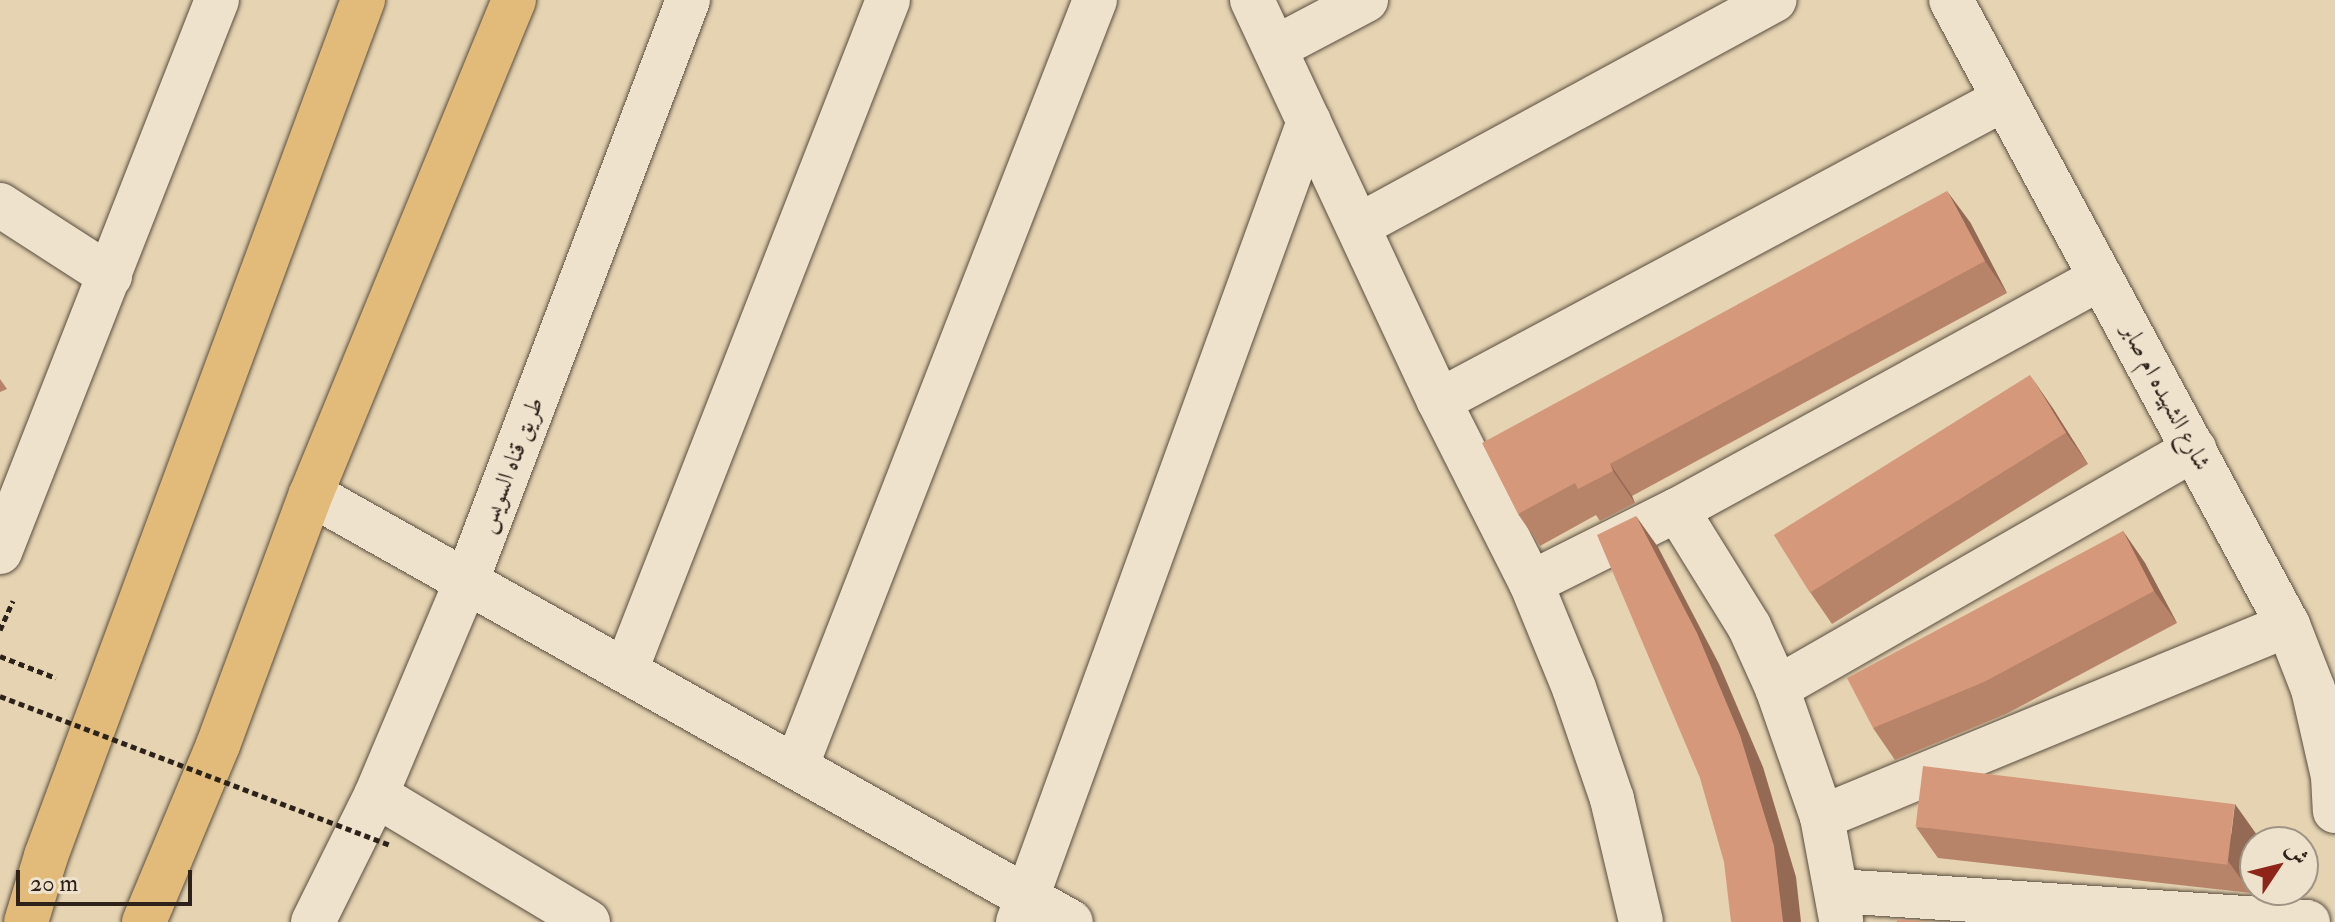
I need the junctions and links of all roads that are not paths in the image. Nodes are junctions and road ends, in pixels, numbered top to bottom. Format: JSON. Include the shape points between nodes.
{"nodes":[{"id":1,"x":217,"y":0,"type":"edge"},
{"id":2,"x":363,"y":0,"type":"edge"},
{"id":3,"x":514,"y":0,"type":"edge"},
{"id":4,"x":688,"y":0,"type":"edge"},
{"id":5,"x":888,"y":0,"type":"edge"},
{"id":6,"x":1095,"y":0,"type":"edge"},
{"id":7,"x":1252,"y":0,"type":"edge"},
{"id":8,"x":1366,"y":0,"type":"edge"},
{"id":9,"x":1775,"y":0,"type":"edge"},
{"id":10,"x":1951,"y":0,"type":"edge"},
{"id":11,"x":1275,"y":48,"type":"junction"},
{"id":12,"x":2004,"y":99,"type":"junction"},
{"id":13,"x":1309,"y":121,"type":"junction"},
{"id":14,"x":0,"y":205,"type":"edge"},
{"id":15,"x":1358,"y":226,"type":"junction"},
{"id":16,"x":110,"y":276,"type":"junction"},
{"id":17,"x":2101,"y":278,"type":"junction"},
{"id":18,"x":1439,"y":401,"type":"junction"},
{"id":19,"x":2194,"y":449,"type":"junction"},
{"id":20,"x":311,"y":494,"type":"junction"},
{"id":21,"x":1677,"y":510,"type":"junction"},
{"id":22,"x":0,"y":552,"type":"edge"},
{"id":23,"x":467,"y":580,"type":"junction"},
{"id":24,"x":1531,"y":583,"type":"junction"},
{"id":25,"x":2288,"y":625,"type":"junction"},
{"id":26,"x":626,"y":670,"type":"junction"},
{"id":27,"x":1777,"y":688,"type":"junction"},
{"id":28,"x":796,"y":767,"type":"junction"},
{"id":29,"x":376,"y":795,"type":"junction"},
{"id":30,"x":2335,"y":811,"type":"edge"},
{"id":31,"x":1822,"y":817,"type":"junction"},
{"id":32,"x":46,"y":856,"type":"junction"},
{"id":33,"x":1840,"y":907,"type":"edge"},
{"id":34,"x":1022,"y":909,"type":"edge"},
{"id":35,"x":0,"y":920,"type":"edge"},
{"id":36,"x":151,"y":920,"type":"edge"},
{"id":37,"x":26,"y":922,"type":"edge"},
{"id":38,"x":313,"y":922,"type":"edge"},
{"id":39,"x":588,"y":922,"type":"edge"},
{"id":40,"x":1071,"y":922,"type":"edge"},
{"id":41,"x":1641,"y":922,"type":"edge"},
{"id":42,"x":2308,"y":922,"type":"edge"}],
"edges":[{"from":1,"to":16,"type":"street"},
{"from":2,"to":32,"type":"highway"},
{"from":3,"to":20,"type":"highway"},
{"from":4,"to":23,"type":"street","name":"طريق قناه السويس"},
{"from":5,"to":26,"type":"street"},
{"from":6,"to":28,"type":"street"},
{"from":7,"to":11,"type":"street"},
{"from":8,"to":11,"type":"street"},
{"from":9,"to":15,"type":"street"},
{"from":10,"to":12,"type":"street","name":"شارع الشهيده ام صابر"},
{"from":11,"to":13,"type":"street"},
{"from":12,"to":17,"type":"street","name":"شارع الشهيده ام صابر"},
{"from":12,"to":18,"type":"street"},
{"from":13,"to":15,"type":"street"},
{"from":13,"to":34,"type":"street"},
{"from":14,"to":16,"type":"street"},
{"from":15,"to":18,"type":"street"},
{"from":16,"to":22,"type":"street"},
{"from":17,"to":19,"type":"street","name":"شارع الشهيده ام صابر"},
{"from":17,"to":21,"type":"street"},
{"from":18,"to":24,"type":"street"},
{"from":19,"to":25,"type":"street","name":"شارع الشهيده ام صابر"},
{"from":19,"to":27,"type":"street"},
{"from":20,"to":23,"type":"street"},
{"from":20,"to":36,"type":"highway"},
{"from":21,"to":24,"type":"street"},
{"from":21,"to":27,"type":"street","via":[[1749,626]]},
{"from":23,"to":26,"type":"street"},
{"from":23,"to":29,"type":"street","name":"طريق قناه السويس"},
{"from":24,"to":41,"type":"street","via":[[1612,799]]},
{"from":25,"to":30,"type":"street","name":"شارع الشهيده ام صابر","via":[[2313,689],[2333,776]]},
{"from":25,"to":31,"type":"street"},
{"from":26,"to":28,"type":"street"},
{"from":27,"to":31,"type":"street"},
{"from":28,"to":34,"type":"street"},
{"from":29,"to":38,"type":"street","name":"طريق قناه السويس"},
{"from":29,"to":39,"type":"street"},
{"from":31,"to":33,"type":"street"},
{"from":32,"to":35,"type":"highway"},
{"from":32,"to":37,"type":"highway"},
{"from":33,"to":42,"type":"street"},
{"from":34,"to":40,"type":"street"}]}
